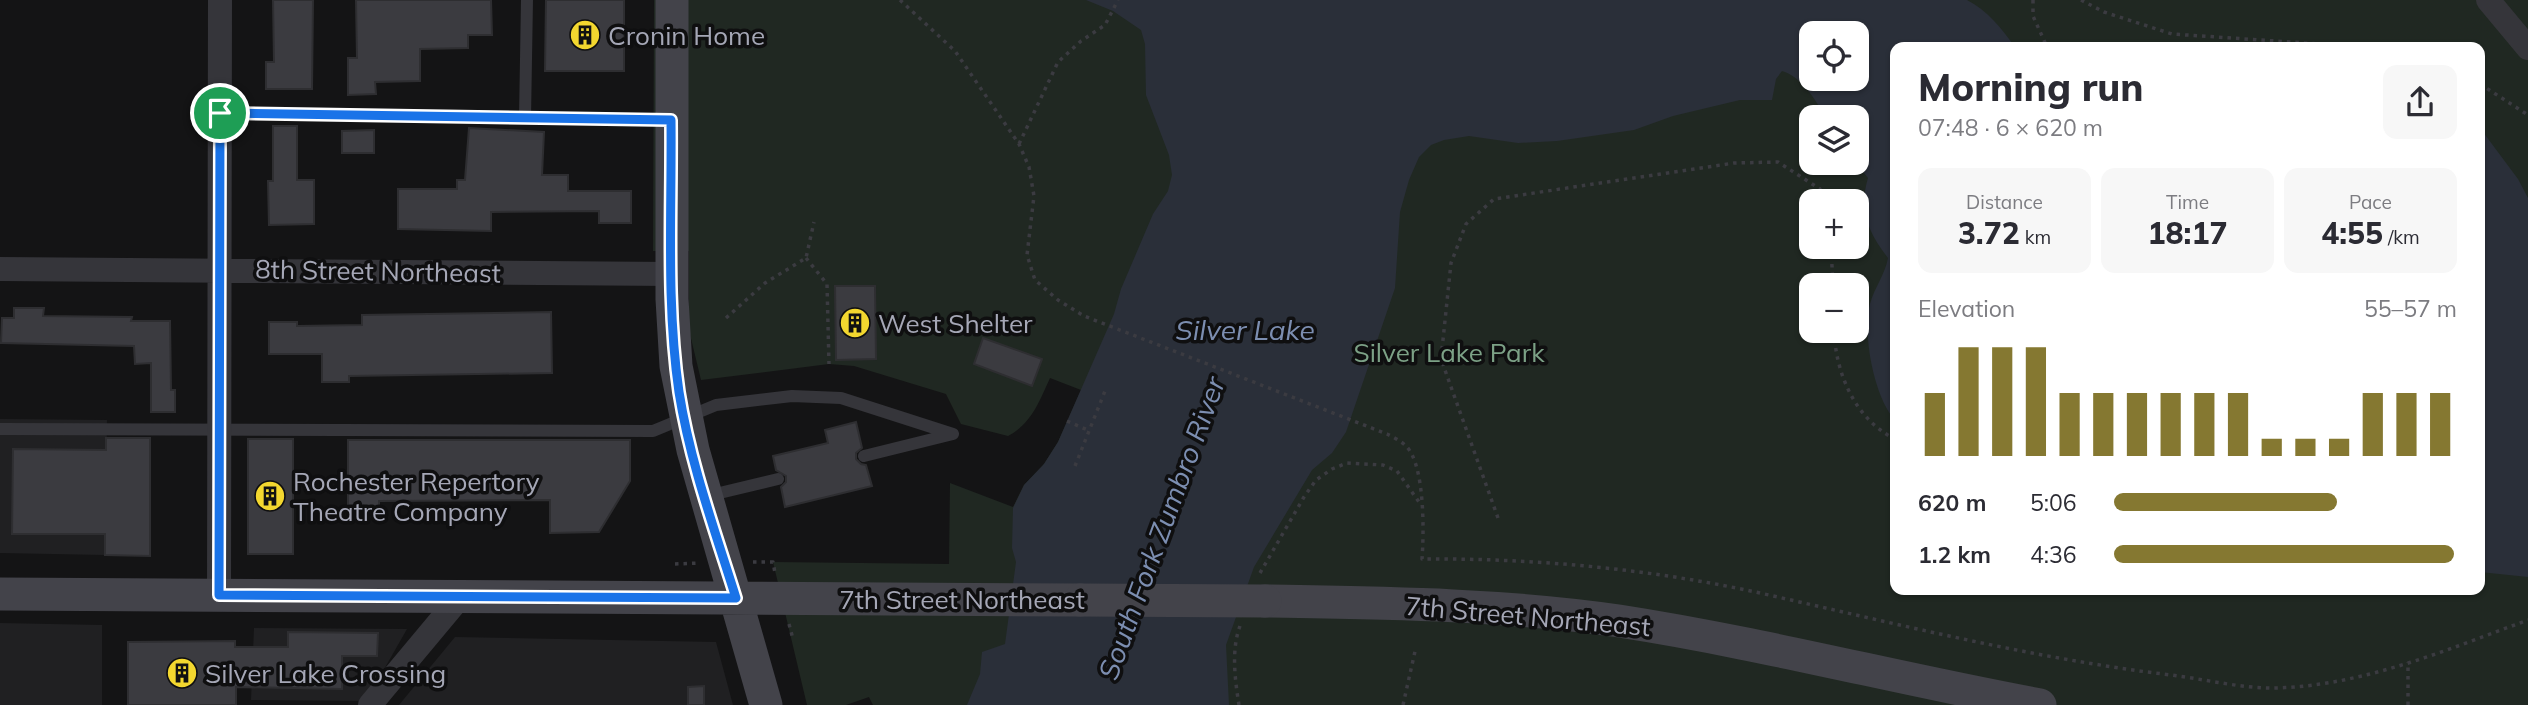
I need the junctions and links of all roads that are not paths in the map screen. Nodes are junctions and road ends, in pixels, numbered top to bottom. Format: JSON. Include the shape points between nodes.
{"nodes":[{"id":1,"x":220,"y":0,"type":"edge"},
{"id":2,"x":527,"y":0,"type":"edge"},
{"id":3,"x":672,"y":0,"type":"edge"},
{"id":4,"x":2488,"y":0,"type":"edge"},
{"id":5,"x":2528,"y":48,"type":"edge"},
{"id":6,"x":220,"y":113,"type":"junction"},
{"id":7,"x":525,"y":118,"type":"junction"},
{"id":8,"x":671,"y":120,"type":"junction"},
{"id":9,"x":0,"y":270,"type":"edge"},
{"id":10,"x":219,"y":270,"type":"junction"},
{"id":11,"x":672,"y":274,"type":"junction"},
{"id":12,"x":685,"y":416,"type":"junction"},
{"id":13,"x":0,"y":429,"type":"edge"},
{"id":14,"x":219,"y":430,"type":"junction"},
{"id":15,"x":864,"y":456,"type":"dead end"},
{"id":16,"x":778,"y":479,"type":"dead end"},
{"id":17,"x":705,"y":497,"type":"junction"},
{"id":18,"x":0,"y":594,"type":"edge"},
{"id":19,"x":219,"y":595,"type":"junction"},
{"id":20,"x":461,"y":596,"type":"junction"},
{"id":21,"x":736,"y":598,"type":"junction"},
{"id":22,"x":370,"y":705,"type":"edge"},
{"id":23,"x":766,"y":705,"type":"edge"},
{"id":24,"x":2040,"y":705,"type":"edge"}],
"edges":[{"from":1,"to":6,"type":"street"},
{"from":2,"to":7,"type":"lane"},
{"from":3,"to":8,"type":"main road"},
{"from":4,"to":5,"type":"street"},
{"from":6,"to":7,"type":"lane"},
{"from":6,"to":10,"type":"street"},
{"from":7,"to":8,"type":"lane"},
{"from":8,"to":11,"type":"main road"},
{"from":9,"to":10,"type":"street","name":"8th Street Northeast"},
{"from":10,"to":11,"type":"street","name":"8th Street Northeast"},
{"from":10,"to":14,"type":"street"},
{"from":11,"to":12,"type":"main road","via":[[673,341]]},
{"from":12,"to":14,"type":"lane","via":[[653,431]]},
{"from":12,"to":15,"type":"lane","via":[[733,401],[841,398],[953,434]]},
{"from":12,"to":17,"type":"main road"},
{"from":13,"to":14,"type":"lane"},
{"from":14,"to":19,"type":"street"},
{"from":16,"to":17,"type":"lane"},
{"from":17,"to":21,"type":"main road"},
{"from":18,"to":19,"type":"main road","name":"7th Street Northeast"},
{"from":19,"to":20,"type":"main road","name":"7th Street Northeast"},
{"from":20,"to":21,"type":"main road","name":"7th Street Northeast"},
{"from":20,"to":22,"type":"street"},
{"from":21,"to":23,"type":"main road"},
{"from":21,"to":24,"type":"main road","name":"7th Street Northeast","bridge":true,"via":[[1255,599],[1479,608],[1608,620],[1741,642]]}]}
